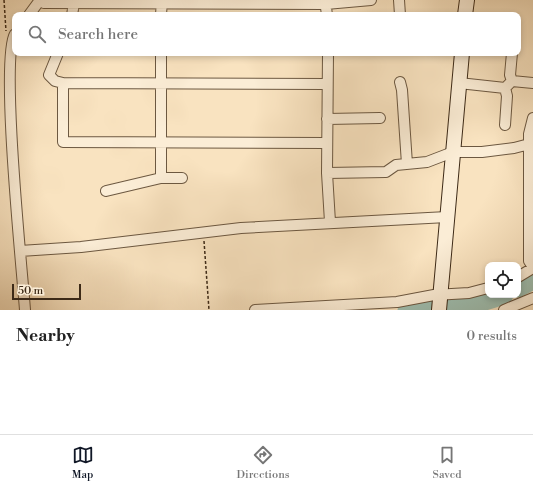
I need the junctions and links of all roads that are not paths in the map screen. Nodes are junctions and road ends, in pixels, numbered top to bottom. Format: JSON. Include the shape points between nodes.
{"nodes":[{"id":1,"x":40,"y":0,"type":"edge"},
{"id":2,"x":371,"y":0,"type":"edge"},
{"id":3,"x":399,"y":0,"type":"edge"},
{"id":4,"x":467,"y":0,"type":"edge"},
{"id":5,"x":162,"y":2,"type":"edge"},
{"id":6,"x":251,"y":2,"type":"edge"},
{"id":7,"x":326,"y":2,"type":"edge"},
{"id":8,"x":74,"y":3,"type":"junction"},
{"id":9,"x":31,"y":12,"type":"edge"},
{"id":10,"x":72,"y":12,"type":"edge"},
{"id":11,"x":327,"y":12,"type":"edge"},
{"id":12,"x":400,"y":12,"type":"edge"},
{"id":13,"x":465,"y":12,"type":"edge"},
{"id":14,"x":12,"y":42,"type":"edge"},
{"id":15,"x":57,"y":56,"type":"edge"},
{"id":16,"x":161,"y":56,"type":"edge"},
{"id":17,"x":328,"y":56,"type":"edge"},
{"id":18,"x":462,"y":56,"type":"edge"},
{"id":19,"x":512,"y":56,"type":"edge"},
{"id":20,"x":400,"y":82,"type":"dead end"},
{"id":21,"x":63,"y":83,"type":"junction"},
{"id":22,"x":161,"y":83,"type":"junction"},
{"id":23,"x":459,"y":83,"type":"junction"},
{"id":24,"x":533,"y":83,"type":"edge"},
{"id":25,"x":327,"y":84,"type":"junction"},
{"id":26,"x":509,"y":84,"type":"junction"},
{"id":27,"x":380,"y":118,"type":"dead end"},
{"id":28,"x":533,"y":118,"type":"edge"},
{"id":29,"x":327,"y":119,"type":"junction"},
{"id":30,"x":505,"y":125,"type":"dead end"},
{"id":31,"x":160,"y":142,"type":"junction"},
{"id":32,"x":327,"y":143,"type":"junction"},
{"id":33,"x":531,"y":143,"type":"edge"},
{"id":34,"x":453,"y":152,"type":"junction"},
{"id":35,"x":407,"y":164,"type":"junction"},
{"id":36,"x":327,"y":173,"type":"junction"},
{"id":37,"x":161,"y":178,"type":"junction"},
{"id":38,"x":182,"y":178,"type":"dead end"},
{"id":39,"x":106,"y":191,"type":"dead end"},
{"id":40,"x":447,"y":217,"type":"junction"},
{"id":41,"x":330,"y":222,"type":"junction"},
{"id":42,"x":20,"y":251,"type":"junction"},
{"id":43,"x":533,"y":268,"type":"edge"},
{"id":44,"x":521,"y":275,"type":"edge"},
{"id":45,"x":485,"y":289,"type":"edge"},
{"id":46,"x":533,"y":298,"type":"edge"},
{"id":47,"x":439,"y":301,"type":"edge"},
{"id":48,"x":25,"y":310,"type":"edge"},
{"id":49,"x":255,"y":310,"type":"edge"},
{"id":50,"x":504,"y":310,"type":"edge"}],
"edges":[{"from":1,"to":8,"type":"street","via":[[44,3]]},
{"from":1,"to":9,"type":"street"},
{"from":2,"to":7,"type":"street"},
{"from":3,"to":12,"type":"street"},
{"from":4,"to":13,"type":"street"},
{"from":5,"to":6,"type":"street"},
{"from":5,"to":8,"type":"street"},
{"from":6,"to":7,"type":"street"},
{"from":7,"to":11,"type":"street"},
{"from":8,"to":10,"type":"street"},
{"from":14,"to":42,"type":"street","via":[[9,53],[9,122]]},
{"from":15,"to":21,"type":"street","via":[[49,75],[55,81]]},
{"from":16,"to":22,"type":"street"},
{"from":17,"to":25,"type":"street"},
{"from":18,"to":23,"type":"street"},
{"from":19,"to":26,"type":"street"},
{"from":20,"to":35,"type":"street"},
{"from":21,"to":22,"type":"street"},
{"from":21,"to":31,"type":"street","via":[[63,142]]},
{"from":22,"to":25,"type":"street"},
{"from":22,"to":31,"type":"street"},
{"from":23,"to":26,"type":"street"},
{"from":23,"to":34,"type":"street"},
{"from":24,"to":26,"type":"street"},
{"from":25,"to":29,"type":"street"},
{"from":26,"to":30,"type":"street"},
{"from":27,"to":29,"type":"street"},
{"from":28,"to":33,"type":"street"},
{"from":29,"to":32,"type":"street"},
{"from":31,"to":32,"type":"street"},
{"from":31,"to":37,"type":"street"},
{"from":32,"to":36,"type":"street"},
{"from":33,"to":34,"type":"street","via":[[482,152]]},
{"from":33,"to":43,"type":"street","via":[[529,261]]},
{"from":34,"to":35,"type":"street","via":[[427,162]]},
{"from":34,"to":40,"type":"street"},
{"from":35,"to":36,"type":"street","via":[[396,165],[386,172]]},
{"from":36,"to":41,"type":"street"},
{"from":37,"to":38,"type":"street"},
{"from":37,"to":39,"type":"street"},
{"from":40,"to":41,"type":"street"},
{"from":40,"to":47,"type":"street"},
{"from":41,"to":42,"type":"street","via":[[241,228],[81,247]]},
{"from":42,"to":48,"type":"street"},
{"from":43,"to":44,"type":"street"},
{"from":45,"to":47,"type":"street"},
{"from":46,"to":50,"type":"street"},
{"from":47,"to":49,"type":"street"}]}
